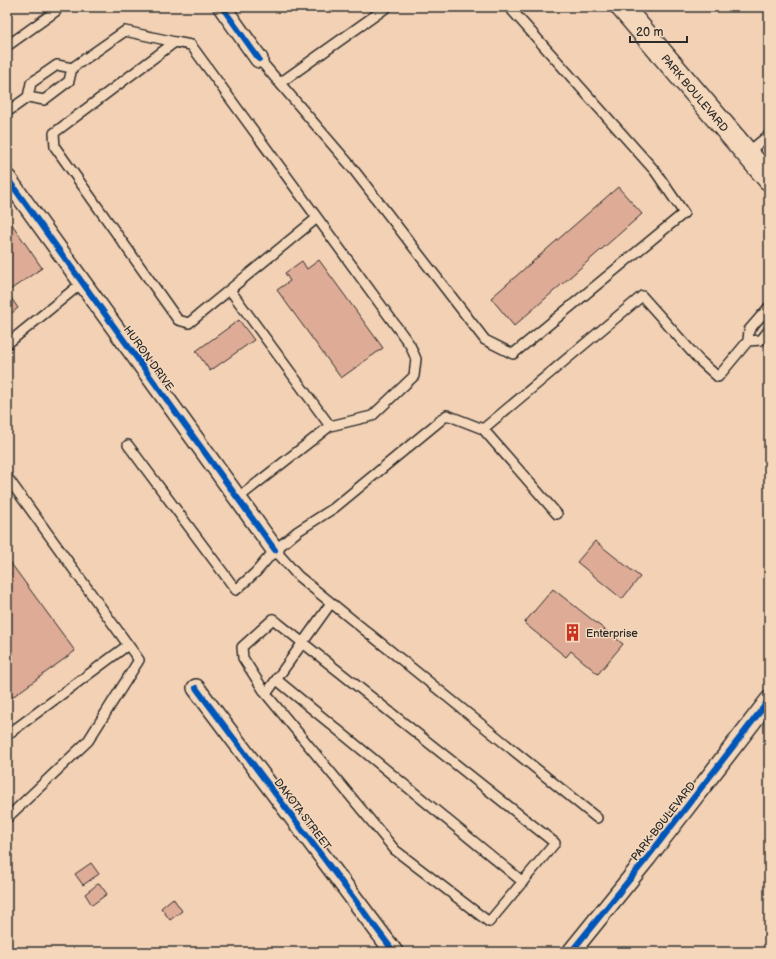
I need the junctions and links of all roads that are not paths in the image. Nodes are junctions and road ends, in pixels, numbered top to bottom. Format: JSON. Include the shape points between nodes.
{"nodes":[{"id":1,"x":222,"y":7,"type":"edge"},
{"id":2,"x":387,"y":7,"type":"edge"},
{"id":3,"x":509,"y":7,"type":"edge"},
{"id":4,"x":622,"y":7,"type":"edge"},
{"id":5,"x":56,"y":11,"type":"dead end"},
{"id":6,"x":175,"y":42,"type":"junction"},
{"id":7,"x":7,"y":46,"type":"edge"},
{"id":8,"x":259,"y":59,"type":"joint"},
{"id":9,"x":72,"y":68,"type":"junction"},
{"id":10,"x":280,"y":83,"type":"junction"},
{"id":11,"x":28,"y":97,"type":"junction"},
{"id":12,"x":8,"y":109,"type":"edge"},
{"id":13,"x":769,"y":135,"type":"edge"},
{"id":14,"x":746,"y":153,"type":"junction"},
{"id":15,"x":7,"y":178,"type":"edge"},
{"id":16,"x":769,"y":179,"type":"edge"},
{"id":17,"x":317,"y":218,"type":"junction"},
{"id":18,"x":83,"y":282,"type":"junction"},
{"id":19,"x":230,"y":290,"type":"junction"},
{"id":20,"x":769,"y":307,"type":"edge"},
{"id":21,"x":769,"y":330,"type":"edge"},
{"id":22,"x":748,"y":341,"type":"junction"},
{"id":23,"x":7,"y":344,"type":"edge"},
{"id":24,"x":330,"y":426,"type":"junction"},
{"id":25,"x":483,"y":429,"type":"junction"},
{"id":26,"x":128,"y":445,"type":"dead end"},
{"id":27,"x":7,"y":477,"type":"edge"},
{"id":28,"x":238,"y":498,"type":"junction"},
{"id":29,"x":557,"y":514,"type":"dead end"},
{"id":30,"x":275,"y":550,"type":"junction"},
{"id":31,"x":331,"y":603,"type":"junction"},
{"id":32,"x":303,"y":643,"type":"junction"},
{"id":33,"x":128,"y":645,"type":"junction"},
{"id":34,"x":277,"y":680,"type":"junction"},
{"id":35,"x":196,"y":688,"type":"dead end"},
{"id":36,"x":266,"y":694,"type":"junction"},
{"id":37,"x":769,"y":700,"type":"edge"},
{"id":38,"x":7,"y":735,"type":"edge"},
{"id":39,"x":7,"y":818,"type":"edge"},
{"id":40,"x":597,"y":818,"type":"dead end"},
{"id":41,"x":523,"y":882,"type":"junction"},
{"id":42,"x":394,"y":952,"type":"edge"},
{"id":43,"x":571,"y":952,"type":"edge"}],
"edges":[{"from":1,"to":8,"type":"street"},
{"from":2,"to":10,"type":"lane"},
{"from":3,"to":10,"type":"lane","via":[[655,171],[684,213],[512,354],[485,340],[350,165]]},
{"from":4,"to":14,"type":"main road","name":"PARK BOULEVARD"},
{"from":5,"to":7,"type":"lane"},
{"from":6,"to":9,"type":"lane","via":[[125,31]]},
{"from":6,"to":17,"type":"lane","via":[[191,46]]},
{"from":6,"to":19,"type":"lane","via":[[54,133],[55,147],[178,320],[189,323]]},
{"from":8,"to":10,"type":"lane"},
{"from":9,"to":11,"type":"lane","via":[[69,81],[44,100]]},
{"from":9,"to":11,"type":"lane","via":[[57,65],[31,83]]},
{"from":11,"to":12,"type":"lane"},
{"from":13,"to":14,"type":"lane"},
{"from":14,"to":16,"type":"main road","name":"PARK BOULEVARD"},
{"from":15,"to":18,"type":"street","name":"HURON DRIVE"},
{"from":17,"to":19,"type":"lane"},
{"from":17,"to":24,"type":"lane","via":[[410,345],[416,359],[414,376],[372,416]]},
{"from":18,"to":23,"type":"lane"},
{"from":18,"to":28,"type":"street","name":"HURON DRIVE"},
{"from":19,"to":24,"type":"lane"},
{"from":20,"to":22,"type":"lane","via":[[749,330]]},
{"from":21,"to":22,"type":"lane","via":[[761,340]]},
{"from":22,"to":25,"type":"lane","via":[[718,377],[699,360],[642,296]]},
{"from":24,"to":28,"type":"lane"},
{"from":25,"to":29,"type":"lane"},
{"from":25,"to":30,"type":"lane","via":[[447,415],[334,508],[298,531]]},
{"from":26,"to":30,"type":"lane","via":[[236,590]]},
{"from":27,"to":33,"type":"lane"},
{"from":28,"to":30,"type":"street","name":"HURON DRIVE"},
{"from":30,"to":31,"type":"lane","via":[[298,576]]},
{"from":31,"to":32,"type":"lane"},
{"from":31,"to":40,"type":"lane"},
{"from":32,"to":34,"type":"lane"},
{"from":32,"to":36,"type":"lane","via":[[273,619],[242,647],[243,658]]},
{"from":32,"to":41,"type":"lane","via":[[555,843]]},
{"from":33,"to":38,"type":"lane"},
{"from":33,"to":39,"type":"lane","via":[[139,660],[88,741]]},
{"from":34,"to":36,"type":"lane"},
{"from":34,"to":41,"type":"lane"},
{"from":35,"to":42,"type":"street","name":"DAKOTA STREET"},
{"from":36,"to":41,"type":"lane","via":[[395,850],[489,922]]},
{"from":37,"to":43,"type":"street","name":"PARK BOULEVARD"}]}
